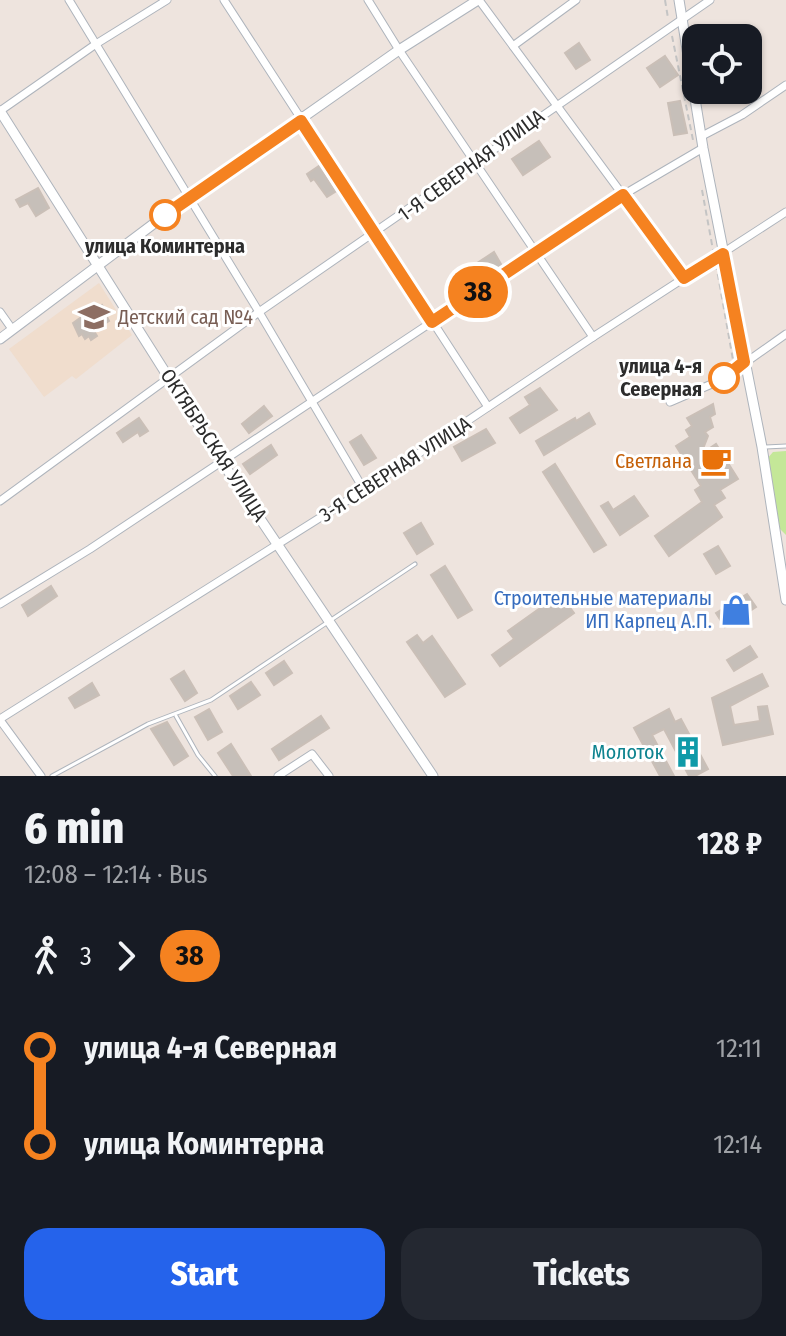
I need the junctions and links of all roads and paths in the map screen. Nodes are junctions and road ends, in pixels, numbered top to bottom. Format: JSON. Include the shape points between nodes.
{"nodes":[{"id":1,"x":69,"y":0,"type":"edge"},
{"id":2,"x":167,"y":0,"type":"edge"},
{"id":3,"x":224,"y":0,"type":"edge"},
{"id":4,"x":368,"y":0,"type":"edge"},
{"id":5,"x":479,"y":0,"type":"edge"},
{"id":6,"x":576,"y":0,"type":"edge"},
{"id":7,"x":665,"y":0,"type":"edge"},
{"id":8,"x":679,"y":0,"type":"edge"},
{"id":9,"x":710,"y":0,"type":"edge"},
{"id":10,"x":683,"y":19,"type":"junction"},
{"id":11,"x":670,"y":28,"type":"junction"},
{"id":12,"x":96,"y":44,"type":"junction"},
{"id":13,"x":513,"y":46,"type":"junction"},
{"id":14,"x":399,"y":50,"type":"junction"},
{"id":15,"x":786,"y":85,"type":"edge"},
{"id":16,"x":556,"y":104,"type":"junction"},
{"id":17,"x":0,"y":111,"type":"edge"},
{"id":18,"x":301,"y":121,"type":"junction"},
{"id":19,"x":702,"y":136,"type":"junction"},
{"id":20,"x":699,"y":150,"type":"junction"},
{"id":21,"x":476,"y":163,"type":"junction"},
{"id":22,"x":701,"y":182,"type":"dead end"},
{"id":23,"x":623,"y":195,"type":"junction"},
{"id":24,"x":188,"y":198,"type":"junction"},
{"id":25,"x":786,"y":212,"type":"edge"},
{"id":26,"x":375,"y":233,"type":"junction"},
{"id":27,"x":536,"y":254,"type":"junction"},
{"id":28,"x":719,"y":256,"type":"junction"},
{"id":29,"x":96,"y":265,"type":"junction"},
{"id":30,"x":684,"y":278,"type":"junction"},
{"id":31,"x":0,"y":312,"type":"edge"},
{"id":32,"x":259,"y":312,"type":"junction"},
{"id":33,"x":432,"y":322,"type":"junction"},
{"id":34,"x":12,"y":329,"type":"junction"},
{"id":35,"x":786,"y":334,"type":"edge"},
{"id":36,"x":593,"y":337,"type":"junction"},
{"id":37,"x":0,"y":339,"type":"edge"},
{"id":38,"x":744,"y":362,"type":"junction"},
{"id":39,"x":735,"y":370,"type":"junction"},
{"id":40,"x":170,"y":378,"type":"junction"},
{"id":41,"x":312,"y":400,"type":"junction"},
{"id":42,"x":670,"y":402,"type":"dead end"},
{"id":43,"x":488,"y":407,"type":"junction"},
{"id":44,"x":786,"y":446,"type":"edge"},
{"id":45,"x":762,"y":447,"type":"junction"},
{"id":46,"x":222,"y":462,"type":"junction"},
{"id":47,"x":364,"y":490,"type":"junction"},
{"id":48,"x":0,"y":501,"type":"edge"},
{"id":49,"x":279,"y":544,"type":"junction"},
{"id":50,"x":781,"y":545,"type":"edge"},
{"id":51,"x":415,"y":564,"type":"dead end"},
{"id":52,"x":786,"y":600,"type":"edge"},
{"id":53,"x":0,"y":604,"type":"edge"},
{"id":54,"x":331,"y":622,"type":"junction"},
{"id":55,"x":175,"y":715,"type":"junction"},
{"id":56,"x":0,"y":720,"type":"edge"},
{"id":57,"x":41,"y":776,"type":"edge"},
{"id":58,"x":52,"y":776,"type":"edge"},
{"id":59,"x":215,"y":776,"type":"edge"},
{"id":60,"x":278,"y":776,"type":"edge"},
{"id":61,"x":329,"y":776,"type":"edge"},
{"id":62,"x":433,"y":776,"type":"edge"}],
"edges":[{"from":1,"to":12,"type":"street"},
{"from":2,"to":12,"type":"street"},
{"from":3,"to":18,"type":"street"},
{"from":4,"to":14,"type":"street"},
{"from":5,"to":13,"type":"street"},
{"from":5,"to":14,"type":"street"},
{"from":6,"to":13,"type":"street"},
{"from":7,"to":11,"type":"path"},
{"from":8,"to":10,"type":"street"},
{"from":9,"to":10,"type":"street","name":"1-Я СЕВЕРНАЯ УЛИЦА"},
{"from":10,"to":11,"type":"street","name":"1-Я СЕВЕРНАЯ УЛИЦА"},
{"from":10,"to":19,"type":"street"},
{"from":11,"to":16,"type":"street","name":"1-Я СЕВЕРНАЯ УЛИЦА"},
{"from":11,"to":20,"type":"path"},
{"from":12,"to":17,"type":"street"},
{"from":12,"to":24,"type":"street"},
{"from":13,"to":16,"type":"street"},
{"from":14,"to":18,"type":"street"},
{"from":14,"to":21,"type":"street"},
{"from":15,"to":19,"type":"street"},
{"from":16,"to":21,"type":"street","name":"1-Я СЕВЕРНАЯ УЛИЦА"},
{"from":16,"to":23,"type":"street"},
{"from":17,"to":29,"type":"street","name":"ОКТЯБРЬСКАЯ УЛИЦА"},
{"from":18,"to":24,"type":"street"},
{"from":18,"to":26,"type":"street"},
{"from":19,"to":20,"type":"street"},
{"from":20,"to":23,"type":"street"},
{"from":20,"to":28,"type":"street"},
{"from":21,"to":26,"type":"street","name":"1-Я СЕВЕРНАЯ УЛИЦА"},
{"from":21,"to":27,"type":"street"},
{"from":22,"to":28,"type":"path"},
{"from":23,"to":27,"type":"street"},
{"from":23,"to":30,"type":"street"},
{"from":24,"to":29,"type":"street"},
{"from":24,"to":32,"type":"street"},
{"from":25,"to":28,"type":"street","name":"3-Я СЕВЕРНАЯ УЛИЦА"},
{"from":26,"to":32,"type":"street","name":"1-Я СЕВЕРНАЯ УЛИЦА"},
{"from":26,"to":33,"type":"street"},
{"from":27,"to":33,"type":"street"},
{"from":27,"to":36,"type":"street"},
{"from":28,"to":30,"type":"street","name":"3-Я СЕВЕРНАЯ УЛИЦА"},
{"from":28,"to":38,"type":"street"},
{"from":28,"to":39,"type":"path"},
{"from":29,"to":34,"type":"street"},
{"from":29,"to":40,"type":"street","name":"ОКТЯБРЬСКАЯ УЛИЦА"},
{"from":30,"to":36,"type":"street","name":"3-Я СЕВЕРНАЯ УЛИЦА"},
{"from":31,"to":34,"type":"street"},
{"from":32,"to":40,"type":"street","name":"1-Я СЕВЕРНАЯ УЛИЦА"},
{"from":32,"to":41,"type":"street"},
{"from":33,"to":41,"type":"street"},
{"from":33,"to":43,"type":"street"},
{"from":34,"to":37,"type":"street"},
{"from":35,"to":38,"type":"street"},
{"from":36,"to":43,"type":"street","name":"3-Я СЕВЕРНАЯ УЛИЦА"},
{"from":38,"to":39,"type":"street"},
{"from":38,"to":45,"type":"street"},
{"from":39,"to":42,"type":"street"},
{"from":40,"to":46,"type":"street","name":"ОКТЯБРЬСКАЯ УЛИЦА"},
{"from":40,"to":48,"type":"street","name":"1-Я СЕВЕРНАЯ УЛИЦА"},
{"from":41,"to":46,"type":"street"},
{"from":41,"to":47,"type":"street"},
{"from":43,"to":47,"type":"street","name":"3-Я СЕВЕРНАЯ УЛИЦА"},
{"from":44,"to":45,"type":"lane"},
{"from":45,"to":50,"type":"street"},
{"from":46,"to":49,"type":"street","name":"ОКТЯБРЬСКАЯ УЛИЦА"},
{"from":46,"to":53,"type":"street"},
{"from":47,"to":49,"type":"street","name":"3-Я СЕВЕРНАЯ УЛИЦА"},
{"from":49,"to":54,"type":"street","name":"ОКТЯБРЬСКАЯ УЛИЦА"},
{"from":49,"to":56,"type":"street","name":"3-Я СЕВЕРНАЯ УЛИЦА"},
{"from":50,"to":52,"type":"street"},
{"from":51,"to":54,"type":"lane"},
{"from":54,"to":55,"type":"lane","via":[[211,700]]},
{"from":54,"to":62,"type":"street","name":"ОКТЯБРЬСКАЯ УЛИЦА"},
{"from":55,"to":58,"type":"lane"},
{"from":55,"to":59,"type":"lane"},
{"from":56,"to":57,"type":"street"},
{"from":60,"to":61,"type":"street","via":[[312,754]]}]}
